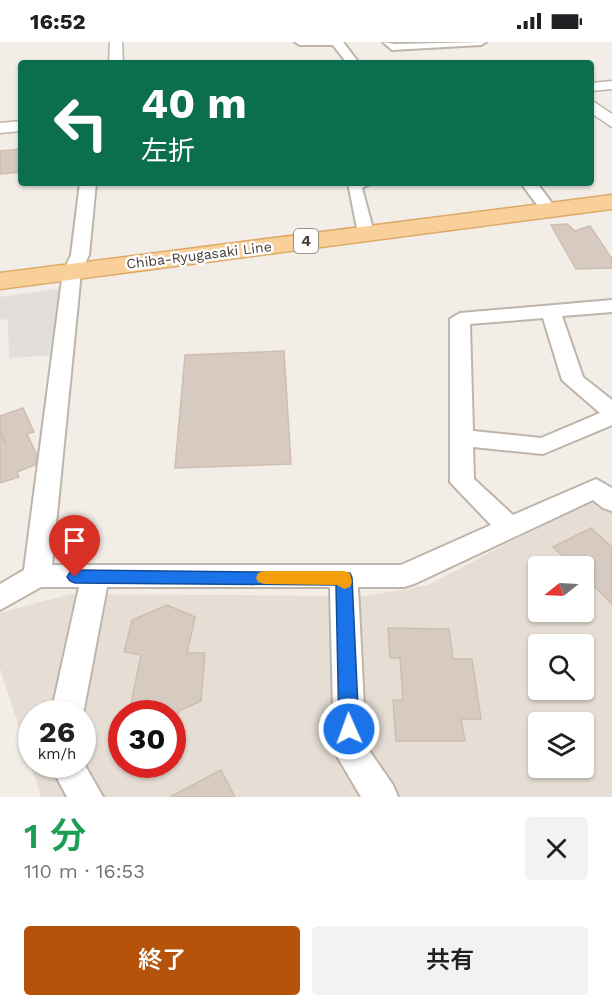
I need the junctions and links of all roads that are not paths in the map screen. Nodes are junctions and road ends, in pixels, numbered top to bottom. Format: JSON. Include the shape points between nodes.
{"nodes":[{"id":1,"x":116,"y":42,"type":"edge"},
{"id":2,"x":300,"y":42,"type":"edge"},
{"id":3,"x":331,"y":42,"type":"edge"},
{"id":4,"x":337,"y":42,"type":"edge"},
{"id":5,"x":482,"y":42,"type":"edge"},
{"id":6,"x":442,"y":43,"type":"edge"},
{"id":7,"x":393,"y":48,"type":"edge"},
{"id":8,"x":116,"y":60,"type":"edge"},
{"id":9,"x":351,"y":60,"type":"edge"},
{"id":10,"x":612,"y":85,"type":"edge"},
{"id":11,"x":594,"y":87,"type":"edge"},
{"id":12,"x":594,"y":107,"type":"edge"},
{"id":13,"x":612,"y":122,"type":"edge"},
{"id":14,"x":18,"y":126,"type":"edge"},
{"id":15,"x":0,"y":128,"type":"edge"},
{"id":16,"x":88,"y":186,"type":"edge"},
{"id":17,"x":354,"y":186,"type":"edge"},
{"id":18,"x":531,"y":186,"type":"edge"},
{"id":19,"x":612,"y":202,"type":"edge"},
{"id":20,"x":549,"y":210,"type":"junction"},
{"id":21,"x":366,"y":233,"type":"junction"},
{"id":22,"x":72,"y":272,"type":"junction"},
{"id":23,"x":0,"y":281,"type":"edge"},
{"id":24,"x":612,"y":306,"type":"edge"},
{"id":25,"x":551,"y":311,"type":"junction"},
{"id":26,"x":612,"y":411,"type":"edge"},
{"id":27,"x":612,"y":416,"type":"edge"},
{"id":28,"x":461,"y":438,"type":"junction"},
{"id":29,"x":612,"y":502,"type":"edge"},
{"id":30,"x":510,"y":527,"type":"junction"},
{"id":31,"x":37,"y":576,"type":"junction"},
{"id":32,"x":95,"y":577,"type":"junction"},
{"id":33,"x":344,"y":578,"type":"junction"},
{"id":34,"x":0,"y":598,"type":"edge"},
{"id":35,"x":70,"y":700,"type":"edge"},
{"id":36,"x":75,"y":778,"type":"edge"},
{"id":37,"x":86,"y":797,"type":"edge"},
{"id":38,"x":381,"y":797,"type":"edge"}],
"edges":[{"from":1,"to":8,"type":"street"},
{"from":2,"to":3,"type":"street"},
{"from":4,"to":9,"type":"street"},
{"from":5,"to":6,"type":"street"},
{"from":6,"to":7,"type":"street"},
{"from":10,"to":11,"type":"street"},
{"from":12,"to":13,"type":"street"},
{"from":14,"to":15,"type":"street"},
{"from":16,"to":22,"type":"street","via":[[80,255]]},
{"from":17,"to":21,"type":"street"},
{"from":18,"to":20,"type":"street"},
{"from":19,"to":20,"type":"main road","name":"Chiba-Ryugasaki Line","number":"4"},
{"from":20,"to":21,"type":"main road","name":"Chiba-Ryugasaki Line","number":"4"},
{"from":21,"to":22,"type":"main road","name":"Chiba-Ryugasaki Line","number":"4"},
{"from":22,"to":23,"type":"main road","name":"Chiba-Ryugasaki Line","number":"4"},
{"from":22,"to":31,"type":"street"},
{"from":24,"to":25,"type":"street"},
{"from":25,"to":26,"type":"street","via":[[573,380]]},
{"from":25,"to":28,"type":"street","via":[[460,319]]},
{"from":27,"to":28,"type":"street","via":[[543,446]]},
{"from":28,"to":30,"type":"street","via":[[462,482]]},
{"from":29,"to":30,"type":"street","via":[[596,488]]},
{"from":30,"to":33,"type":"street","via":[[404,576]]},
{"from":31,"to":32,"type":"street"},
{"from":31,"to":34,"type":"street"},
{"from":32,"to":33,"type":"street"},
{"from":32,"to":35,"type":"street"},
{"from":33,"to":38,"type":"street","via":[[350,751]]},
{"from":36,"to":37,"type":"street"}]}
